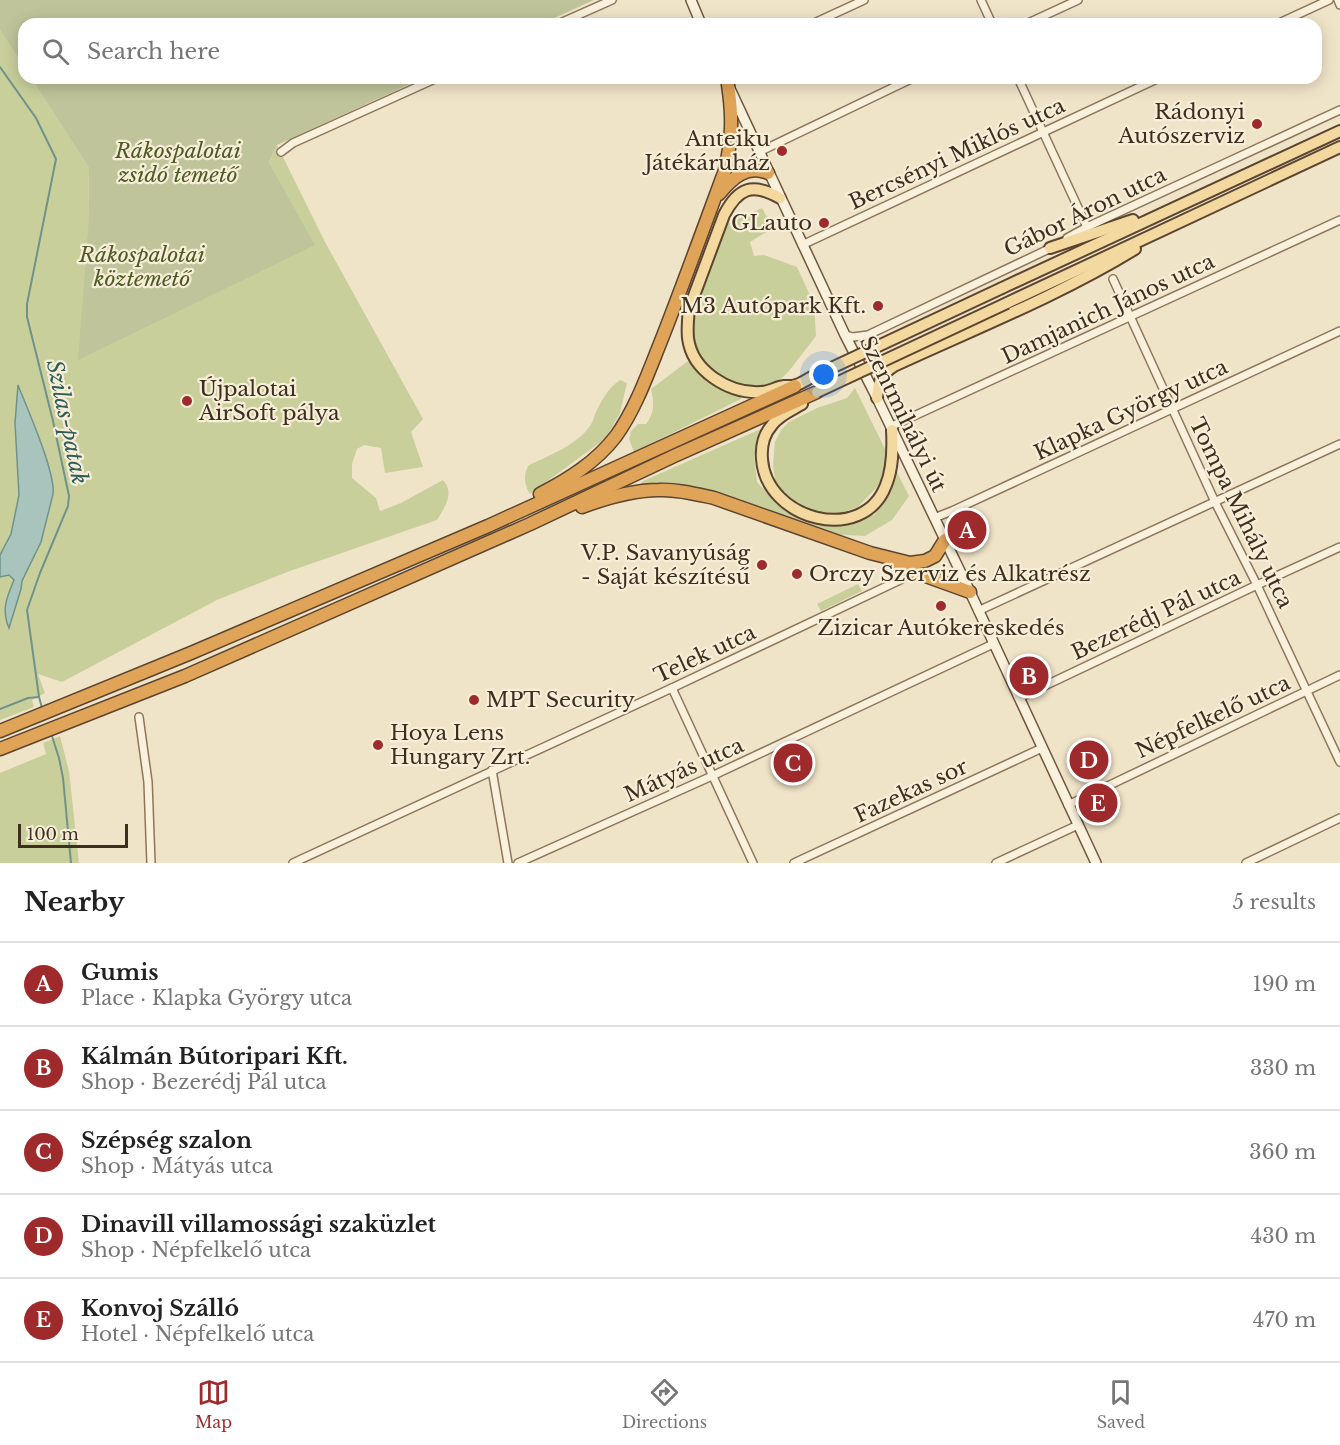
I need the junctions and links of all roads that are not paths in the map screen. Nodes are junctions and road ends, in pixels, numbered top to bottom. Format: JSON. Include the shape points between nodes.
{"nodes":[{"id":1,"x":612,"y":0,"type":"edge"},
{"id":2,"x":691,"y":0,"type":"edge"},
{"id":3,"x":864,"y":0,"type":"edge"},
{"id":4,"x":981,"y":0,"type":"edge"},
{"id":5,"x":1078,"y":0,"type":"edge"},
{"id":6,"x":1329,"y":0,"type":"edge"},
{"id":7,"x":1338,"y":0,"type":"edge"},
{"id":8,"x":1340,"y":5,"type":"edge"},
{"id":9,"x":572,"y":18,"type":"edge"},
{"id":10,"x":698,"y":18,"type":"edge"},
{"id":11,"x":825,"y":18,"type":"edge"},
{"id":12,"x":989,"y":18,"type":"edge"},
{"id":13,"x":1039,"y":18,"type":"edge"},
{"id":14,"x":1290,"y":18,"type":"edge"},
{"id":15,"x":425,"y":84,"type":"edge"},
{"id":16,"x":728,"y":84,"type":"edge"},
{"id":17,"x":728,"y":84,"type":"edge"},
{"id":18,"x":901,"y":84,"type":"edge"},
{"id":19,"x":1021,"y":84,"type":"edge"},
{"id":20,"x":1147,"y":84,"type":"edge"},
{"id":21,"x":1340,"y":110,"type":"edge"},
{"id":22,"x":1340,"y":131,"type":"edge"},
{"id":23,"x":1043,"y":132,"type":"junction"},
{"id":24,"x":1340,"y":147,"type":"edge"},
{"id":25,"x":281,"y":152,"type":"dead end"},
{"id":26,"x":759,"y":152,"type":"junction"},
{"id":27,"x":768,"y":173,"type":"junction"},
{"id":28,"x":780,"y":198,"type":"junction"},
{"id":29,"x":712,"y":205,"type":"junction"},
{"id":30,"x":1179,"y":205,"type":"junction"},
{"id":31,"x":1184,"y":219,"type":"junction"},
{"id":32,"x":1340,"y":220,"type":"edge"},
{"id":33,"x":1087,"y":227,"type":"junction"},
{"id":34,"x":802,"y":245,"type":"junction"},
{"id":35,"x":1050,"y":248,"type":"junction"},
{"id":36,"x":1113,"y":279,"type":"dead end"},
{"id":37,"x":1131,"y":317,"type":"junction"},
{"id":38,"x":1340,"y":331,"type":"edge"},
{"id":39,"x":845,"y":335,"type":"junction"},
{"id":40,"x":795,"y":386,"type":"junction"},
{"id":41,"x":817,"y":392,"type":"junction"},
{"id":42,"x":877,"y":398,"type":"junction"},
{"id":43,"x":1173,"y":409,"type":"junction"},
{"id":44,"x":891,"y":429,"type":"junction"},
{"id":45,"x":1340,"y":444,"type":"edge"},
{"id":46,"x":1215,"y":502,"type":"junction"},
{"id":47,"x":934,"y":518,"type":"junction"},
{"id":48,"x":530,"y":524,"type":"junction"},
{"id":49,"x":488,"y":526,"type":"junction"},
{"id":50,"x":945,"y":540,"type":"junction"},
{"id":51,"x":1340,"y":547,"type":"edge"},
{"id":52,"x":870,"y":553,"type":"junction"},
{"id":53,"x":902,"y":579,"type":"dead end"},
{"id":54,"x":1257,"y":585,"type":"junction"},
{"id":55,"x":970,"y":592,"type":"junction"},
{"id":56,"x":978,"y":611,"type":"junction"},
{"id":57,"x":993,"y":644,"type":"junction"},
{"id":58,"x":1340,"y":675,"type":"edge"},
{"id":59,"x":672,"y":688,"type":"junction"},
{"id":60,"x":1307,"y":691,"type":"junction"},
{"id":61,"x":1019,"y":698,"type":"junction"},
{"id":62,"x":139,"y":717,"type":"dead end"},
{"id":63,"x":0,"y":731,"type":"edge"},
{"id":64,"x":1042,"y":748,"type":"junction"},
{"id":65,"x":0,"y":749,"type":"edge"},
{"id":66,"x":1340,"y":762,"type":"edge"},
{"id":67,"x":492,"y":770,"type":"junction"},
{"id":68,"x":712,"y":776,"type":"junction"},
{"id":69,"x":1068,"y":805,"type":"junction"},
{"id":70,"x":1340,"y":818,"type":"edge"},
{"id":71,"x":1078,"y":825,"type":"junction"},
{"id":72,"x":151,"y":863,"type":"edge"},
{"id":73,"x":293,"y":863,"type":"edge"},
{"id":74,"x":508,"y":863,"type":"edge"},
{"id":75,"x":518,"y":863,"type":"edge"},
{"id":76,"x":753,"y":863,"type":"edge"},
{"id":77,"x":794,"y":863,"type":"edge"},
{"id":78,"x":996,"y":863,"type":"edge"},
{"id":79,"x":1096,"y":863,"type":"edge"},
{"id":80,"x":1246,"y":863,"type":"edge"}],
"edges":[{"from":1,"to":9,"type":"street"},
{"from":2,"to":10,"type":"main road"},
{"from":3,"to":11,"type":"street"},
{"from":4,"to":12,"type":"street"},
{"from":5,"to":13,"type":"street"},
{"from":6,"to":14,"type":"street"},
{"from":7,"to":8,"type":"street"},
{"from":15,"to":25,"type":"street"},
{"from":16,"to":26,"type":"main road","name":"Szentmihályi út"},
{"from":17,"to":29,"type":"highway","via":[[732,129],[725,170]]},
{"from":18,"to":26,"type":"street"},
{"from":19,"to":23,"type":"street"},
{"from":20,"to":23,"type":"street","name":"Bercsényi Miklós utca"},
{"from":21,"to":33,"type":"street","name":"Gábor Áron utca"},
{"from":22,"to":30,"type":"main road"},
{"from":23,"to":33,"type":"street"},
{"from":23,"to":34,"type":"street","name":"Bercsényi Miklós utca"},
{"from":24,"to":31,"type":"main road"},
{"from":26,"to":27,"type":"main road","name":"Szentmihályi út"},
{"from":27,"to":28,"type":"main road","name":"Szentmihályi út"},
{"from":27,"to":29,"type":"highway","via":[[757,169],[739,175]]},
{"from":28,"to":34,"type":"main road","name":"Szentmihályi út"},
{"from":28,"to":40,"type":"main road","via":[[753,189],[740,193],[730,203],[689,309],[688,339],[699,364],[722,383],[760,392]]},
{"from":29,"to":49,"type":"highway","via":[[647,377],[616,436],[582,469],[496,517]]},
{"from":30,"to":35,"type":"main road"},
{"from":30,"to":40,"type":"main road","bridge":true},
{"from":31,"to":41,"type":"main road","bridge":true},
{"from":31,"to":42,"type":"main road","via":[[1108,266],[887,370]]},
{"from":32,"to":37,"type":"street","name":"Damjanich János utca"},
{"from":33,"to":35,"type":"street","name":"Gábor Áron utca"},
{"from":34,"to":39,"type":"main road","name":"Szentmihályi út"},
{"from":35,"to":39,"type":"street","name":"Gábor Áron utca","via":[[868,335]]},
{"from":36,"to":37,"type":"street","name":"Tompa Mihály utca"},
{"from":37,"to":43,"type":"street","name":"Tompa Mihály utca"},
{"from":37,"to":44,"type":"street","name":"Damjanich János utca"},
{"from":38,"to":43,"type":"street","name":"Klapka György utca"},
{"from":39,"to":42,"type":"main road","name":"Szentmihályi út"},
{"from":40,"to":49,"type":"highway"},
{"from":41,"to":44,"type":"main road","via":[[771,425],[762,448],[764,474],[772,489],[798,512],[828,520],[844,519],[873,506],[890,471]]},
{"from":41,"to":48,"type":"highway"},
{"from":42,"to":44,"type":"main road","name":"Szentmihályi út"},
{"from":43,"to":46,"type":"street","name":"Tompa Mihály utca"},
{"from":43,"to":47,"type":"street","name":"Klapka György utca"},
{"from":44,"to":47,"type":"main road","name":"Szentmihályi út"},
{"from":45,"to":46,"type":"street"},
{"from":46,"to":54,"type":"street","name":"Tompa Mihály utca"},
{"from":46,"to":56,"type":"street"},
{"from":47,"to":50,"type":"main road","name":"Szentmihályi út"},
{"from":48,"to":52,"type":"highway","via":[[555,520],[614,497],[658,489],[676,490],[714,498]]},
{"from":48,"to":65,"type":"highway","via":[[185,676]]},
{"from":49,"to":63,"type":"highway"},
{"from":50,"to":52,"type":"highway","via":[[935,556],[925,561],[910,563]]},
{"from":50,"to":55,"type":"main road","name":"Szentmihályi út"},
{"from":51,"to":54,"type":"street","name":"Bezerédj Pál utca"},
{"from":52,"to":55,"type":"highway"},
{"from":53,"to":59,"type":"street","name":"Telek utca"},
{"from":54,"to":60,"type":"street","name":"Tompa Mihály utca"},
{"from":54,"to":61,"type":"street","name":"Bezerédj Pál utca"},
{"from":55,"to":56,"type":"main road","name":"Szentmihályi út"},
{"from":56,"to":57,"type":"main road","name":"Szentmihályi út"},
{"from":57,"to":61,"type":"main road","name":"Szentmihályi út"},
{"from":57,"to":68,"type":"street","name":"Mátyás utca"},
{"from":58,"to":60,"type":"street","name":"Népfelkelő utca"},
{"from":59,"to":67,"type":"street","name":"Telek utca"},
{"from":59,"to":68,"type":"street"},
{"from":60,"to":66,"type":"street","name":"Tompa Mihály utca"},
{"from":60,"to":69,"type":"street","name":"Népfelkelő utca"},
{"from":61,"to":64,"type":"main road","name":"Szentmihályi út"},
{"from":62,"to":72,"type":"street","via":[[148,782]]},
{"from":64,"to":69,"type":"main road","name":"Szentmihályi út"},
{"from":64,"to":77,"type":"street","name":"Fazekas sor"},
{"from":67,"to":73,"type":"street","name":"Telek utca"},
{"from":67,"to":74,"type":"street"},
{"from":68,"to":75,"type":"street","name":"Mátyás utca"},
{"from":68,"to":76,"type":"street"},
{"from":69,"to":71,"type":"main road","name":"Szentmihályi út"},
{"from":70,"to":80,"type":"street"},
{"from":71,"to":78,"type":"street"},
{"from":71,"to":79,"type":"main road","name":"Szentmihályi út"}]}
